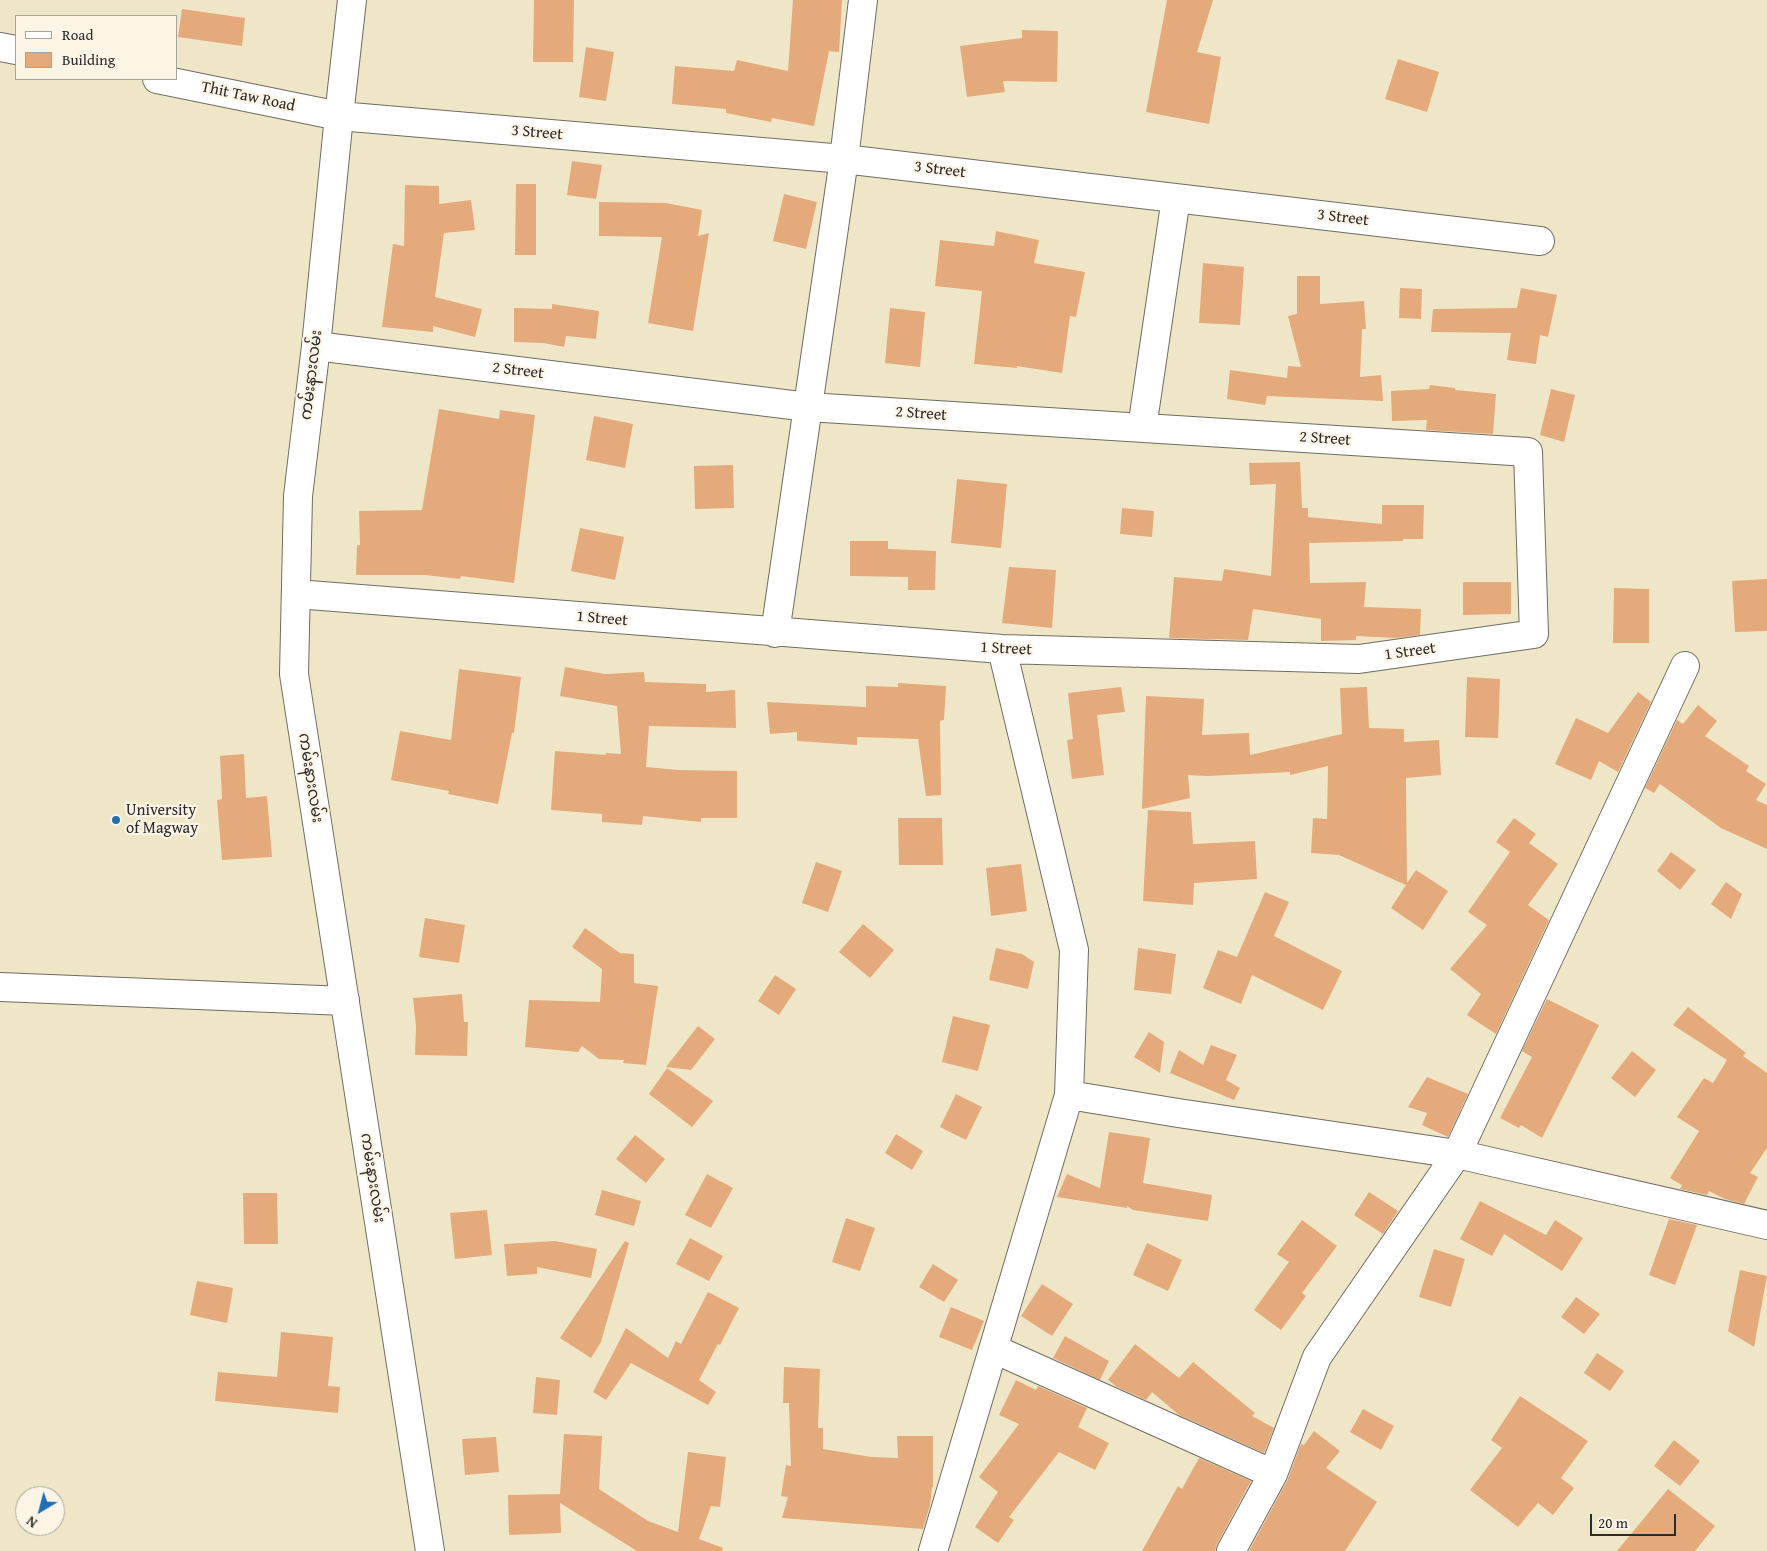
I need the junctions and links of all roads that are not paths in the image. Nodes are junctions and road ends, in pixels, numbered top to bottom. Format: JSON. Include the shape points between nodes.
{"nodes":[{"id":1,"x":352,"y":0,"type":"edge"},
{"id":2,"x":863,"y":0,"type":"edge"},
{"id":3,"x":0,"y":47,"type":"edge"},
{"id":4,"x":15,"y":50,"type":"edge"},
{"id":5,"x":162,"y":80,"type":"edge"},
{"id":6,"x":339,"y":116,"type":"junction"},
{"id":7,"x":844,"y":159,"type":"junction"},
{"id":8,"x":1176,"y":198,"type":"junction"},
{"id":9,"x":1540,"y":241,"type":"dead end"},
{"id":10,"x":316,"y":346,"type":"junction"},
{"id":11,"x":808,"y":406,"type":"junction"},
{"id":12,"x":1142,"y":428,"type":"junction"},
{"id":13,"x":1528,"y":452,"type":"joint"},
{"id":14,"x":296,"y":594,"type":"junction"},
{"id":15,"x":775,"y":632,"type":"junction"},
{"id":16,"x":1002,"y":649,"type":"junction"},
{"id":17,"x":1685,"y":666,"type":"dead end"},
{"id":18,"x":0,"y":987,"type":"edge"},
{"id":19,"x":345,"y":1001,"type":"junction"},
{"id":20,"x":1069,"y":1095,"type":"junction"},
{"id":21,"x":1457,"y":1154,"type":"junction"},
{"id":22,"x":1767,"y":1225,"type":"edge"},
{"id":23,"x":994,"y":1349,"type":"junction"},
{"id":24,"x":1273,"y":1474,"type":"junction"},
{"id":25,"x":430,"y":1551,"type":"edge"},
{"id":26,"x":933,"y":1551,"type":"edge"},
{"id":27,"x":1231,"y":1551,"type":"edge"}],
"edges":[{"from":1,"to":6,"type":"street","name":"ကမ်းနားလမ်း"},
{"from":2,"to":7,"type":"street"},
{"from":3,"to":4,"type":"street"},
{"from":5,"to":6,"type":"street","name":"Thit Taw Road"},
{"from":6,"to":7,"type":"street","name":"3 Street"},
{"from":6,"to":10,"type":"street","name":"ကမ်းနားလမ်း"},
{"from":7,"to":8,"type":"street","name":"3 Street"},
{"from":7,"to":11,"type":"street"},
{"from":8,"to":9,"type":"street","name":"3 Street"},
{"from":8,"to":12,"type":"street"},
{"from":10,"to":11,"type":"street","name":"2 Street"},
{"from":10,"to":14,"type":"street","name":"ကမ်းနားလမ်း","via":[[298,496]]},
{"from":11,"to":12,"type":"street","name":"2 Street"},
{"from":11,"to":15,"type":"street"},
{"from":12,"to":13,"type":"street","name":"2 Street"},
{"from":13,"to":16,"type":"street","name":"1 Street","via":[[1534,634],[1359,660]]},
{"from":14,"to":15,"type":"street","name":"1 Street"},
{"from":14,"to":19,"type":"street","name":"ကမ်းနားလမ်း","via":[[294,674]]},
{"from":15,"to":16,"type":"street","name":"1 Street"},
{"from":16,"to":20,"type":"street","via":[[1074,950]]},
{"from":17,"to":21,"type":"street"},
{"from":18,"to":19,"type":"street"},
{"from":19,"to":25,"type":"street","name":"ကမ်းနားလမ်း"},
{"from":20,"to":21,"type":"street"},
{"from":20,"to":23,"type":"street"},
{"from":21,"to":22,"type":"street"},
{"from":21,"to":24,"type":"street","via":[[1317,1357]]},
{"from":23,"to":24,"type":"street"},
{"from":23,"to":26,"type":"street"},
{"from":24,"to":27,"type":"street"}]}
